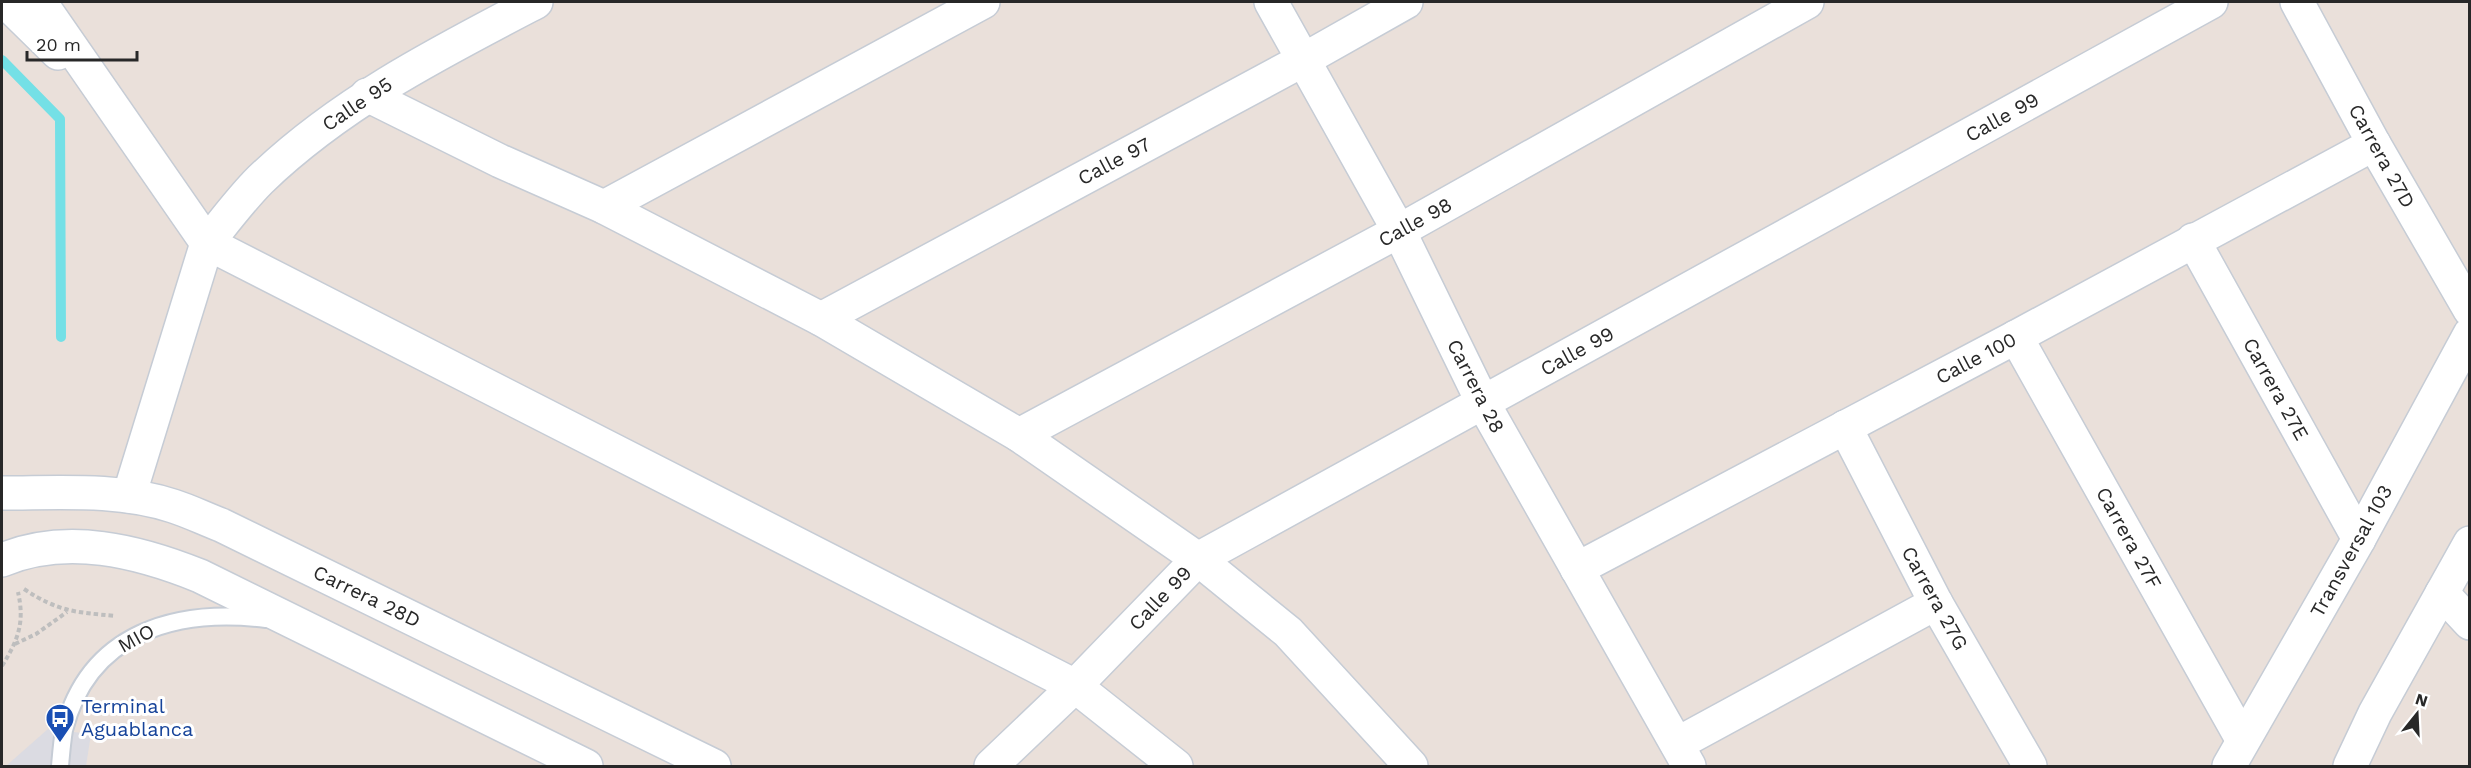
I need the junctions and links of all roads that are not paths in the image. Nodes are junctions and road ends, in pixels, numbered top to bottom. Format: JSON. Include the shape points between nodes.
{"nodes":[{"id":1,"x":6,"y":2,"type":"edge"},
{"id":2,"x":40,"y":2,"type":"edge"},
{"id":3,"x":536,"y":2,"type":"edge"},
{"id":4,"x":983,"y":2,"type":"edge"},
{"id":5,"x":1271,"y":2,"type":"edge"},
{"id":6,"x":1406,"y":2,"type":"edge"},
{"id":7,"x":1807,"y":2,"type":"edge"},
{"id":8,"x":2211,"y":2,"type":"edge"},
{"id":9,"x":2297,"y":2,"type":"edge"},
{"id":10,"x":1305,"y":59,"type":"junction"},
{"id":11,"x":367,"y":95,"type":"junction"},
{"id":12,"x":111,"y":105,"type":"junction"},
{"id":13,"x":2374,"y":144,"type":"junction"},
{"id":14,"x":604,"y":207,"type":"junction"},
{"id":15,"x":1399,"y":231,"type":"junction"},
{"id":16,"x":2193,"y":240,"type":"junction"},
{"id":17,"x":207,"y":243,"type":"junction"},
{"id":18,"x":2469,"y":310,"type":"edge"},
{"id":19,"x":821,"y":318,"type":"junction"},
{"id":20,"x":2469,"y":334,"type":"edge"},
{"id":21,"x":2016,"y":337,"type":"junction"},
{"id":22,"x":1483,"y":403,"type":"junction"},
{"id":23,"x":1845,"y":427,"type":"junction"},
{"id":24,"x":1018,"y":435,"type":"junction"},
{"id":25,"x":2,"y":493,"type":"edge"},
{"id":26,"x":129,"y":496,"type":"junction"},
{"id":27,"x":2359,"y":539,"type":"junction"},
{"id":28,"x":2469,"y":543,"type":"edge"},
{"id":29,"x":1198,"y":559,"type":"junction"},
{"id":30,"x":2,"y":560,"type":"edge"},
{"id":31,"x":1577,"y":569,"type":"junction"},
{"id":32,"x":2442,"y":593,"type":"junction"},
{"id":33,"x":1936,"y":603,"type":"junction"},
{"id":34,"x":288,"y":621,"type":"junction"},
{"id":35,"x":2469,"y":623,"type":"edge"},
{"id":36,"x":1076,"y":686,"type":"junction"},
{"id":37,"x":2236,"y":753,"type":"edge"},
{"id":38,"x":1683,"y":755,"type":"edge"},
{"id":39,"x":60,"y":766,"type":"edge"},
{"id":40,"x":586,"y":766,"type":"edge"},
{"id":41,"x":714,"y":766,"type":"edge"},
{"id":42,"x":991,"y":766,"type":"edge"},
{"id":43,"x":1176,"y":766,"type":"edge"},
{"id":44,"x":1411,"y":766,"type":"edge"},
{"id":45,"x":2030,"y":766,"type":"edge"},
{"id":46,"x":2350,"y":766,"type":"edge"}],
"edges":[{"from":1,"to":12,"type":"street"},
{"from":2,"to":12,"type":"street"},
{"from":3,"to":11,"type":"street","name":"Calle 95"},
{"from":4,"to":14,"type":"street"},
{"from":5,"to":10,"type":"street","name":"Carrera 28"},
{"from":6,"to":10,"type":"street","name":"Calle 97"},
{"from":7,"to":15,"type":"street","name":"Calle 98"},
{"from":8,"to":22,"type":"street","name":"Calle 99"},
{"from":9,"to":13,"type":"street","name":"Carrera 27D"},
{"from":10,"to":15,"type":"street","name":"Carrera 28"},
{"from":10,"to":19,"type":"street","name":"Calle 97"},
{"from":11,"to":14,"type":"street"},
{"from":11,"to":17,"type":"street","name":"Calle 95","via":[[312,134],[259,182]]},
{"from":12,"to":17,"type":"street"},
{"from":13,"to":16,"type":"street","name":"Calle 100"},
{"from":13,"to":18,"type":"street","name":"Carrera 27D"},
{"from":14,"to":19,"type":"street"},
{"from":15,"to":22,"type":"street","name":"Carrera 28"},
{"from":15,"to":24,"type":"street","name":"Calle 98"},
{"from":16,"to":21,"type":"street","name":"Calle 100"},
{"from":16,"to":27,"type":"street","name":"Carrera 27E"},
{"from":17,"to":26,"type":"street"},
{"from":17,"to":36,"type":"street"},
{"from":19,"to":24,"type":"street"},
{"from":20,"to":27,"type":"street","name":"Transversal 103"},
{"from":21,"to":23,"type":"street","name":"Calle 100"},
{"from":21,"to":37,"type":"street","name":"Carrera 27F"},
{"from":22,"to":29,"type":"street","name":"Calle 99"},
{"from":22,"to":31,"type":"street","name":"Carrera 28"},
{"from":23,"to":31,"type":"street","name":"Calle 100"},
{"from":23,"to":33,"type":"street","name":"Carrera 27G"},
{"from":24,"to":29,"type":"street"},
{"from":25,"to":26,"type":"street","name":"Carrera 28D"},
{"from":26,"to":41,"type":"street","name":"Carrera 28D","via":[[172,505],[221,525]]},
{"from":27,"to":37,"type":"street","name":"Transversal 103"},
{"from":28,"to":32,"type":"street"},
{"from":29,"to":36,"type":"street","name":"Calle 99"},
{"from":29,"to":44,"type":"street","via":[[1288,632]]},
{"from":30,"to":34,"type":"street","via":[[44,549],[115,550],[157,559],[200,576]]},
{"from":31,"to":38,"type":"street","name":"Carrera 28"},
{"from":32,"to":35,"type":"street"},
{"from":32,"to":46,"type":"street"},
{"from":33,"to":38,"type":"street"},
{"from":33,"to":45,"type":"street","name":"Carrera 27G"},
{"from":34,"to":39,"type":"lane","name":"MIO","via":[[229,614],[192,617],[155,626],[123,642],[100,663],[77,694],[64,730]]},
{"from":34,"to":40,"type":"street"},
{"from":36,"to":42,"type":"street","name":"Calle 99"},
{"from":36,"to":43,"type":"street"}]}
